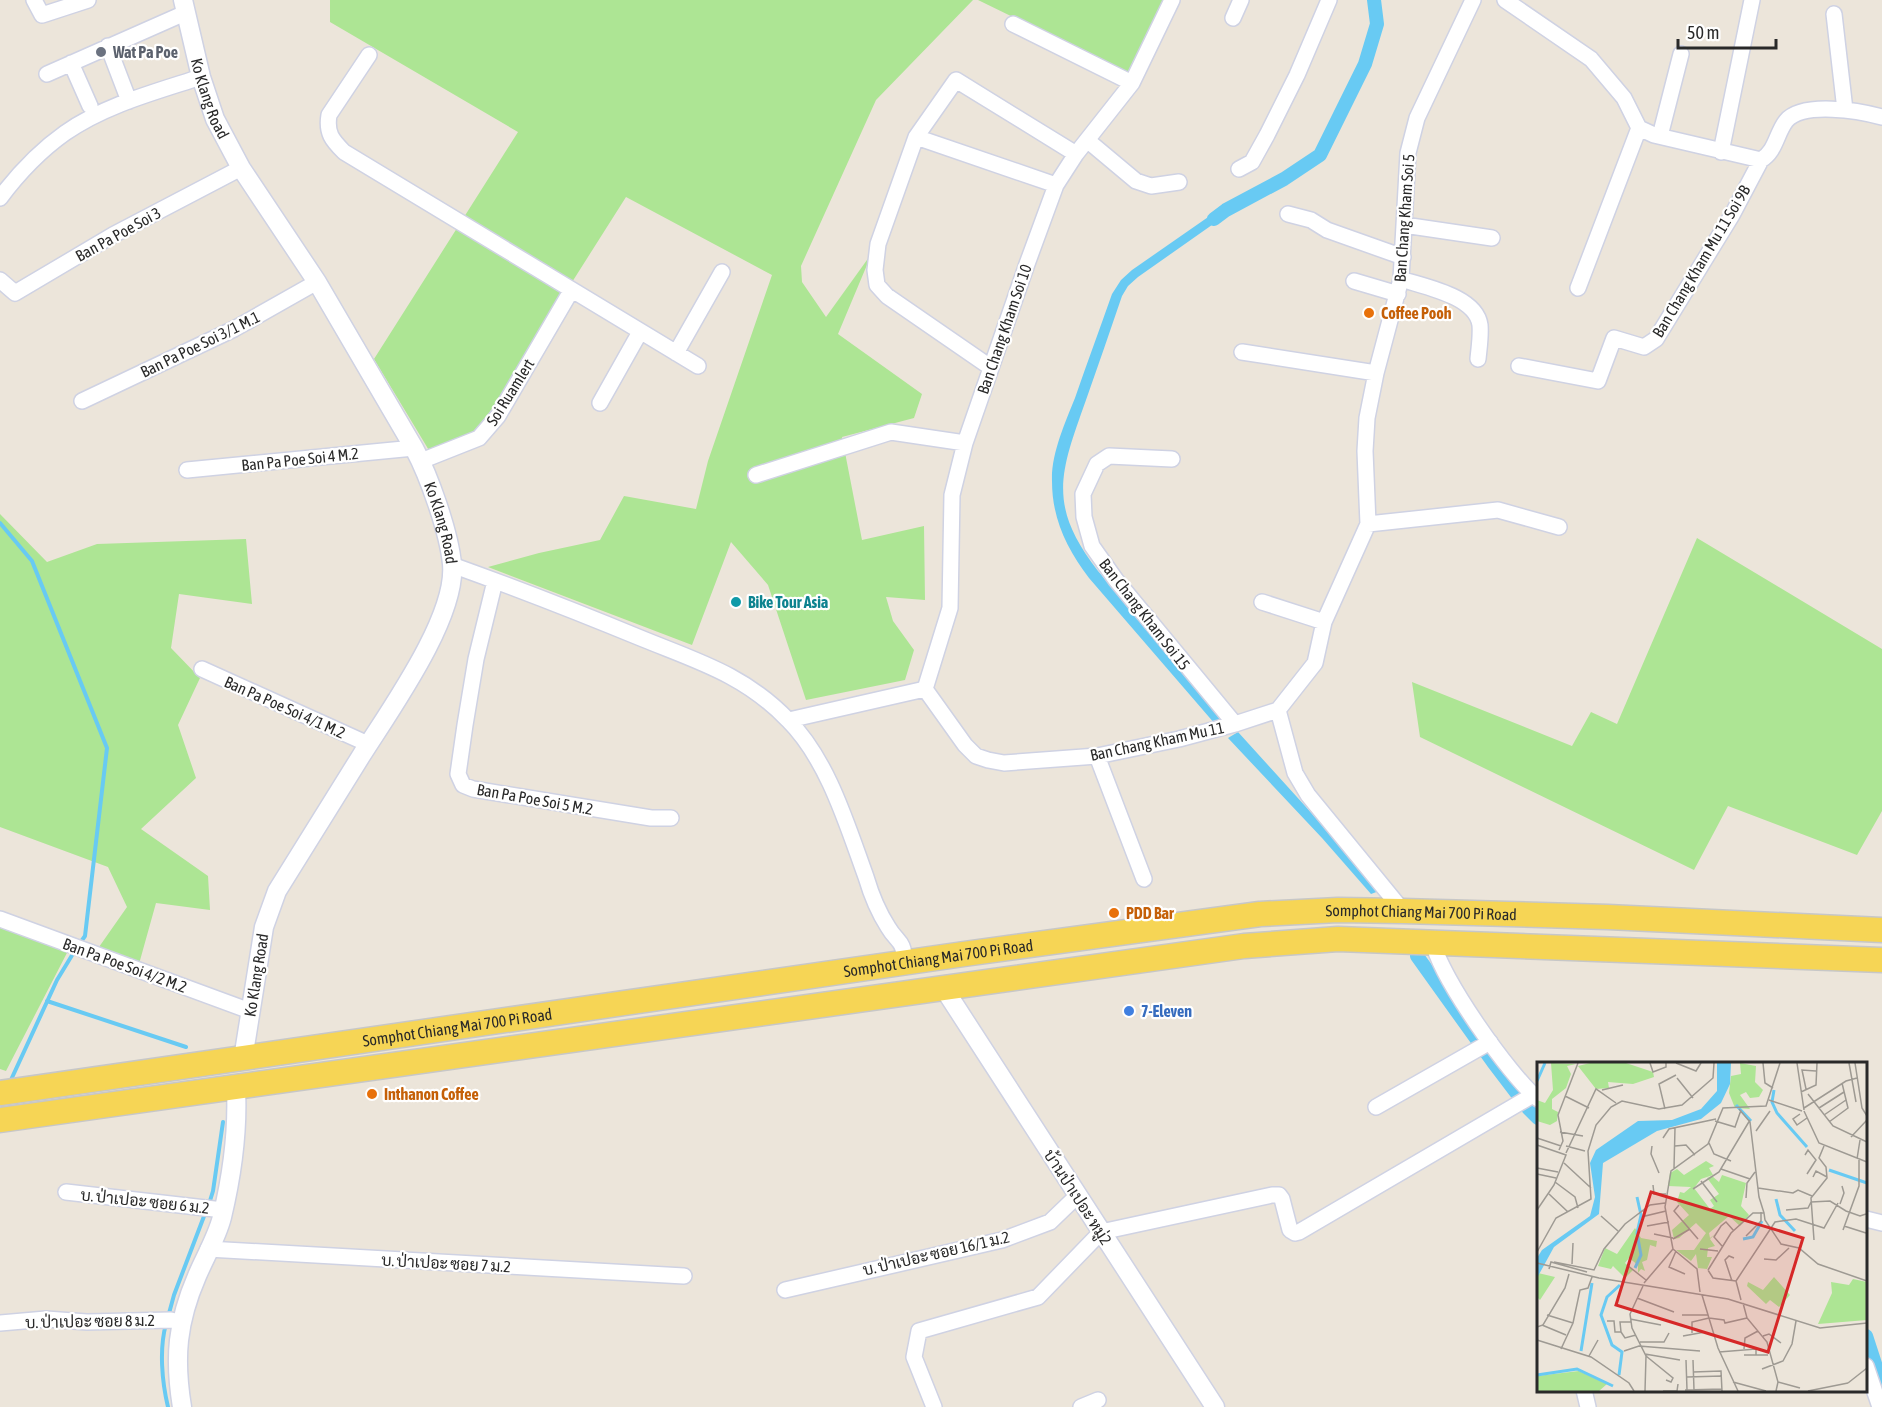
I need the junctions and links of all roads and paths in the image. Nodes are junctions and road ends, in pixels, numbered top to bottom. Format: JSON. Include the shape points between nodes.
{"nodes":[{"id":1,"x":34,"y":0,"type":"edge"},
{"id":2,"x":88,"y":0,"type":"edge"},
{"id":3,"x":1172,"y":0,"type":"edge"},
{"id":4,"x":1241,"y":0,"type":"edge"},
{"id":5,"x":1329,"y":0,"type":"edge"},
{"id":6,"x":1473,"y":0,"type":"edge"},
{"id":7,"x":1505,"y":0,"type":"edge"},
{"id":8,"x":1752,"y":0,"type":"edge"},
{"id":9,"x":184,"y":6,"type":"edge"},
{"id":10,"x":1834,"y":14,"type":"dead end"},
{"id":11,"x":1233,"y":18,"type":"dead end"},
{"id":12,"x":1013,"y":24,"type":"dead end"},
{"id":13,"x":108,"y":46,"type":"junction"},
{"id":14,"x":1681,"y":54,"type":"dead end"},
{"id":15,"x":369,"y":55,"type":"dead end"},
{"id":16,"x":71,"y":63,"type":"junction"},
{"id":17,"x":47,"y":74,"type":"dead end"},
{"id":18,"x":201,"y":77,"type":"junction"},
{"id":19,"x":1132,"y":82,"type":"junction"},
{"id":20,"x":129,"y":102,"type":"junction"},
{"id":21,"x":90,"y":106,"type":"dead end"},
{"id":22,"x":1845,"y":110,"type":"junction"},
{"id":23,"x":1882,"y":117,"type":"edge"},
{"id":24,"x":1639,"y":128,"type":"junction"},
{"id":25,"x":1660,"y":136,"type":"junction"},
{"id":26,"x":916,"y":137,"type":"junction"},
{"id":27,"x":1088,"y":140,"type":"junction"},
{"id":28,"x":1721,"y":152,"type":"junction"},
{"id":29,"x":1076,"y":154,"type":"junction"},
{"id":30,"x":1761,"y":160,"type":"junction"},
{"id":31,"x":241,"y":168,"type":"junction"},
{"id":32,"x":1239,"y":169,"type":"dead end"},
{"id":33,"x":1179,"y":182,"type":"dead end"},
{"id":34,"x":1056,"y":185,"type":"junction"},
{"id":35,"x":0,"y":198,"type":"edge"},
{"id":36,"x":1288,"y":214,"type":"dead end"},
{"id":37,"x":1404,"y":225,"type":"junction"},
{"id":38,"x":1492,"y":238,"type":"dead end"},
{"id":39,"x":1403,"y":257,"type":"junction"},
{"id":40,"x":722,"y":272,"type":"dead end"},
{"id":41,"x":0,"y":280,"type":"edge"},
{"id":42,"x":1354,"y":280,"type":"dead end"},
{"id":43,"x":317,"y":282,"type":"junction"},
{"id":44,"x":1400,"y":286,"type":"junction"},
{"id":45,"x":1578,"y":288,"type":"dead end"},
{"id":46,"x":571,"y":291,"type":"junction"},
{"id":47,"x":640,"y":332,"type":"junction"},
{"id":48,"x":1242,"y":352,"type":"dead end"},
{"id":49,"x":676,"y":353,"type":"junction"},
{"id":50,"x":1478,"y":359,"type":"dead end"},
{"id":51,"x":698,"y":366,"type":"dead end"},
{"id":52,"x":1520,"y":366,"type":"dead end"},
{"id":53,"x":990,"y":367,"type":"junction"},
{"id":54,"x":1376,"y":373,"type":"junction"},
{"id":55,"x":82,"y":401,"type":"dead end"},
{"id":56,"x":600,"y":403,"type":"dead end"},
{"id":57,"x":965,"y":443,"type":"junction"},
{"id":58,"x":417,"y":454,"type":"junction"},
{"id":59,"x":1172,"y":459,"type":"dead end"},
{"id":60,"x":187,"y":470,"type":"dead end"},
{"id":61,"x":756,"y":475,"type":"dead end"},
{"id":62,"x":1368,"y":524,"type":"junction"},
{"id":63,"x":1559,"y":528,"type":"dead end"},
{"id":64,"x":452,"y":565,"type":"junction"},
{"id":65,"x":495,"y":581,"type":"junction"},
{"id":66,"x":1262,"y":602,"type":"dead end"},
{"id":67,"x":1324,"y":622,"type":"junction"},
{"id":68,"x":202,"y":669,"type":"dead end"},
{"id":69,"x":925,"y":689,"type":"junction"},
{"id":70,"x":1278,"y":710,"type":"junction"},
{"id":71,"x":789,"y":720,"type":"junction"},
{"id":72,"x":1235,"y":724,"type":"junction"},
{"id":73,"x":368,"y":744,"type":"junction"},
{"id":74,"x":1097,"y":756,"type":"junction"},
{"id":75,"x":671,"y":818,"type":"dead end"},
{"id":76,"x":1144,"y":879,"type":"dead end"},
{"id":77,"x":1403,"y":911,"type":"junction"},
{"id":78,"x":0,"y":919,"type":"edge"},
{"id":79,"x":1882,"y":930,"type":"edge"},
{"id":80,"x":1433,"y":942,"type":"junction"},
{"id":81,"x":1882,"y":960,"type":"edge"},
{"id":82,"x":905,"y":962,"type":"junction"},
{"id":83,"x":943,"y":987,"type":"junction"},
{"id":84,"x":250,"y":1011,"type":"junction"},
{"id":85,"x":1490,"y":1042,"type":"junction"},
{"id":86,"x":243,"y":1059,"type":"junction"},
{"id":87,"x":236,"y":1089,"type":"junction"},
{"id":88,"x":9,"y":1092,"type":"edge"},
{"id":89,"x":1536,"y":1097,"type":"edge"},
{"id":90,"x":1376,"y":1107,"type":"dead end"},
{"id":91,"x":4,"y":1120,"type":"edge"},
{"id":92,"x":66,"y":1192,"type":"dead end"},
{"id":93,"x":1077,"y":1196,"type":"junction"},
{"id":94,"x":223,"y":1210,"type":"junction"},
{"id":95,"x":1867,"y":1218,"type":"edge"},
{"id":96,"x":1882,"y":1223,"type":"edge"},
{"id":97,"x":1101,"y":1232,"type":"junction"},
{"id":98,"x":208,"y":1250,"type":"junction"},
{"id":99,"x":684,"y":1276,"type":"dead end"},
{"id":100,"x":785,"y":1290,"type":"dead end"},
{"id":101,"x":172,"y":1320,"type":"junction"},
{"id":102,"x":0,"y":1323,"type":"edge"},
{"id":103,"x":1867,"y":1369,"type":"edge"},
{"id":104,"x":1584,"y":1392,"type":"edge"},
{"id":105,"x":1098,"y":1400,"type":"dead end"},
{"id":106,"x":182,"y":1407,"type":"edge"},
{"id":107,"x":934,"y":1407,"type":"edge"},
{"id":108,"x":1081,"y":1407,"type":"edge"},
{"id":109,"x":1215,"y":1407,"type":"edge"},
{"id":110,"x":1588,"y":1407,"type":"edge"},
{"id":111,"x":1880,"y":1407,"type":"edge"}],
"edges":[{"from":1,"to":2,"type":"street","via":[[42,15]]},
{"from":3,"to":19,"type":"street","name":"Ban Chang Kham Soi 10"},
{"from":4,"to":11,"type":"street"},
{"from":5,"to":32,"type":"street","via":[[1268,135],[1252,162]]},
{"from":6,"to":37,"type":"street","name":"Ban Chang Kham Soi 5","via":[[1417,118],[1407,153]]},
{"from":7,"to":24,"type":"street","via":[[1591,59],[1624,98]]},
{"from":8,"to":28,"type":"street"},
{"from":9,"to":13,"type":"street"},
{"from":9,"to":18,"type":"street","name":"Ko Klang Road"},
{"from":10,"to":22,"type":"street"},
{"from":12,"to":19,"type":"street"},
{"from":13,"to":16,"type":"street"},
{"from":13,"to":20,"type":"street"},
{"from":14,"to":25,"type":"street"},
{"from":15,"to":46,"type":"street","via":[[329,115],[331,140],[344,152]]},
{"from":16,"to":17,"type":"street"},
{"from":16,"to":21,"type":"street"},
{"from":18,"to":20,"type":"street"},
{"from":18,"to":31,"type":"street","name":"Ko Klang Road","via":[[215,119]]},
{"from":19,"to":27,"type":"street","name":"Ban Chang Kham Soi 10"},
{"from":20,"to":35,"type":"street","via":[[66,133],[40,154]]},
{"from":22,"to":23,"type":"street"},
{"from":22,"to":30,"type":"street","via":[[1822,108],[1791,117],[1773,150]]},
{"from":24,"to":25,"type":"street"},
{"from":24,"to":45,"type":"street"},
{"from":25,"to":28,"type":"street"},
{"from":26,"to":29,"type":"street","via":[[956,81]]},
{"from":26,"to":34,"type":"street"},
{"from":26,"to":53,"type":"street","via":[[878,244],[877,285],[887,296]]},
{"from":27,"to":29,"type":"street","name":"Ban Chang Kham Soi 10"},
{"from":27,"to":33,"type":"street","via":[[1136,181],[1151,186]]},
{"from":28,"to":30,"type":"street"},
{"from":29,"to":34,"type":"street","name":"Ban Chang Kham Soi 10"},
{"from":30,"to":52,"type":"street","name":"Ban Chang Kham Mu 11 Soi 9B","via":[[1656,339],[1644,347],[1614,338],[1598,381]]},
{"from":31,"to":41,"type":"street","name":"Ban Pa Poe Soi 3","via":[[113,235],[15,293]]},
{"from":31,"to":43,"type":"street","name":"Ko Klang Road"},
{"from":34,"to":53,"type":"street","name":"Ban Chang Kham Soi 10"},
{"from":36,"to":39,"type":"street"},
{"from":37,"to":38,"type":"street"},
{"from":37,"to":39,"type":"street","name":"Ban Chang Kham Soi 5"},
{"from":39,"to":44,"type":"street","name":"Ban Chang Kham Soi 5"},
{"from":40,"to":49,"type":"street"},
{"from":42,"to":44,"type":"street"},
{"from":43,"to":55,"type":"street","name":"Ban Pa Poe Soi 3/1 M.1","via":[[234,329]]},
{"from":43,"to":58,"type":"street","name":"Ko Klang Road"},
{"from":44,"to":50,"type":"street","via":[[1457,298],[1474,311],[1480,327]]},
{"from":44,"to":54,"type":"street","name":"Ban Chang Kham Soi 5"},
{"from":46,"to":47,"type":"street"},
{"from":46,"to":58,"type":"street","name":"Soi Ruamlert","via":[[498,416],[479,438]]},
{"from":47,"to":49,"type":"street"},
{"from":47,"to":56,"type":"street"},
{"from":48,"to":54,"type":"street"},
{"from":49,"to":51,"type":"street"},
{"from":53,"to":57,"type":"street","name":"Ban Chang Kham Soi 10"},
{"from":54,"to":62,"type":"street","name":"Ban Chang Kham Soi 5","via":[[1365,451]]},
{"from":57,"to":61,"type":"street","via":[[891,432]]},
{"from":57,"to":69,"type":"street","name":"Ban Chang Kham Soi 10","via":[[952,495],[950,608]]},
{"from":58,"to":60,"type":"street","name":"Ban Pa Poe Soi 4 M.2"},
{"from":58,"to":64,"type":"street","name":"Ko Klang Road","via":[[441,518]]},
{"from":59,"to":72,"type":"street","name":"Ban Chang Kham Soi 15","via":[[1109,456],[1097,464],[1083,494],[1084,517],[1092,546],[1116,580]]},
{"from":62,"to":63,"type":"street","via":[[1498,510]]},
{"from":62,"to":67,"type":"street","name":"Ban Chang Kham Soi 5"},
{"from":64,"to":65,"type":"street"},
{"from":64,"to":73,"type":"street","name":"Ko Klang Road","via":[[447,602],[435,631]]},
{"from":65,"to":71,"type":"street","via":[[712,666],[749,687]]},
{"from":65,"to":75,"type":"street","name":"Ban Pa Poe Soi 5 M.2","via":[[467,714],[458,774],[463,785],[651,818]]},
{"from":66,"to":67,"type":"street"},
{"from":67,"to":70,"type":"street","name":"Ban Chang Kham Soi 5","via":[[1315,663]]},
{"from":68,"to":73,"type":"street","name":"Ban Pa Poe Soi 4/1 M.2"},
{"from":69,"to":71,"type":"street"},
{"from":69,"to":74,"type":"street","name":"Ban Chang Kham Mu 11","via":[[976,756],[1004,763]]},
{"from":70,"to":72,"type":"street","name":"Ban Chang Kham Mu 11"},
{"from":70,"to":77,"type":"street","via":[[1295,773],[1308,795]]},
{"from":71,"to":82,"type":"street","via":[[814,755],[837,802],[888,928],[900,940]]},
{"from":72,"to":74,"type":"street","name":"Ban Chang Kham Mu 11"},
{"from":73,"to":84,"type":"street","name":"Ko Klang Road","via":[[277,891],[264,927]]},
{"from":74,"to":76,"type":"street"},
{"from":77,"to":79,"type":"main road","name":"Somphot Chiang Mai 700 Pi Road"},
{"from":77,"to":82,"type":"main road","name":"Somphot Chiang Mai 700 Pi Road","via":[[1260,914]]},
{"from":78,"to":84,"type":"street","name":"Ban Pa Poe Soi 4/2 M.2"},
{"from":80,"to":81,"type":"main road","name":"Somphot Chiang Mai 700 Pi Road"},
{"from":80,"to":83,"type":"main road","name":"Somphot Chiang Mai 700 Pi Road","via":[[1338,939],[1244,946]]},
{"from":80,"to":85,"type":"street","via":[[1443,969]]},
{"from":82,"to":86,"type":"main road","name":"Somphot Chiang Mai 700 Pi Road"},
{"from":83,"to":87,"type":"main road","name":"Somphot Chiang Mai 700 Pi Road"},
{"from":83,"to":93,"type":"street","name":"บ้านป่าเปอะ หมู่2"},
{"from":84,"to":86,"type":"street","name":"Ko Klang Road"},
{"from":85,"to":89,"type":"street"},
{"from":85,"to":90,"type":"street"},
{"from":86,"to":88,"type":"main road","name":"Somphot Chiang Mai 700 Pi Road"},
{"from":87,"to":91,"type":"main road","name":"Somphot Chiang Mai 700 Pi Road"},
{"from":87,"to":94,"type":"street","via":[[237,1117]]},
{"from":89,"to":97,"type":"street","via":[[1299,1232],[1290,1230],[1279,1195]]},
{"from":92,"to":94,"type":"street","name":"บ. ป่าเปอะ ซอย 6 ม.2"},
{"from":93,"to":97,"type":"street","name":"บ้านป่าเปอะ หมู่2"},
{"from":93,"to":100,"type":"street","name":"บ. ป่าเปอะ ซอย 16/1 ม.2","via":[[1050,1222],[1002,1240]]},
{"from":94,"to":98,"type":"street"},
{"from":95,"to":96,"type":"street"},
{"from":97,"to":107,"type":"street","via":[[1038,1297],[919,1331],[914,1357]]},
{"from":97,"to":109,"type":"street","name":"บ้านป่าเปอะ หมู่2"},
{"from":98,"to":99,"type":"street","name":"บ. ป่าเปอะ ซอย 7 ม.2"},
{"from":98,"to":101,"type":"street"},
{"from":101,"to":102,"type":"street","name":"บ. ป่าเปอะ ซอย 8 ม.2","via":[[46,1319]]},
{"from":101,"to":106,"type":"street"},
{"from":103,"to":111,"type":"street"},
{"from":104,"to":110,"type":"street"},
{"from":105,"to":108,"type":"street"}]}
